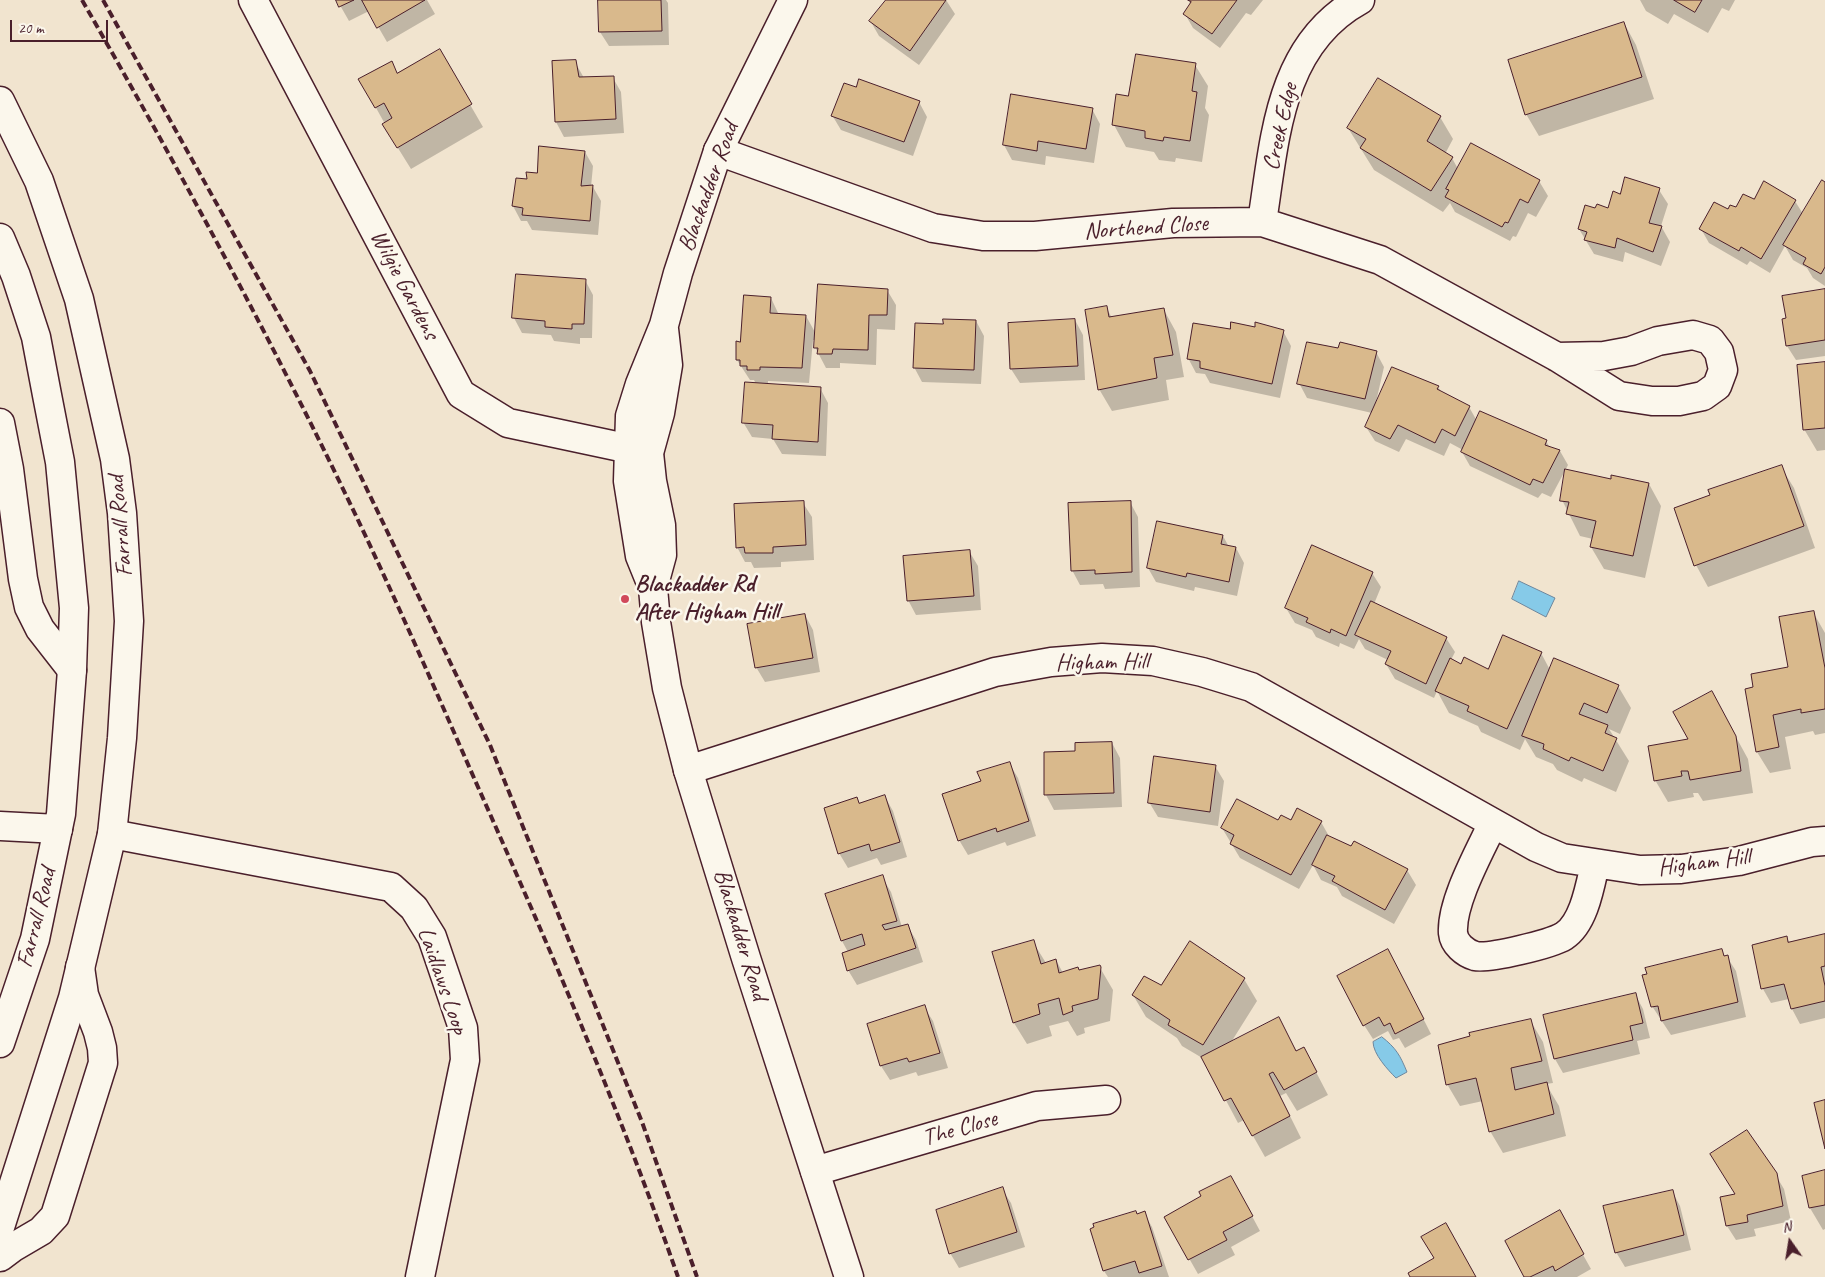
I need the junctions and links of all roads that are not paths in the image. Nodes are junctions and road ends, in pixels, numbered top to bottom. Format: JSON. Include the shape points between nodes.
{"nodes":[{"id":1,"x":253,"y":0,"type":"edge"},
{"id":2,"x":793,"y":0,"type":"edge"},
{"id":3,"x":1360,"y":0,"type":"edge"},
{"id":4,"x":0,"y":101,"type":"edge"},
{"id":5,"x":718,"y":150,"type":"junction"},
{"id":6,"x":1262,"y":222,"type":"junction"},
{"id":7,"x":0,"y":238,"type":"edge"},
{"id":8,"x":1557,"y":357,"type":"junction"},
{"id":9,"x":0,"y":423,"type":"edge"},
{"id":10,"x":639,"y":451,"type":"junction"},
{"id":11,"x":72,"y":670,"type":"junction"},
{"id":12,"x":688,"y":770,"type":"junction"},
{"id":13,"x":1493,"y":823,"type":"junction"},
{"id":14,"x":0,"y":826,"type":"edge"},
{"id":15,"x":58,"y":829,"type":"junction"},
{"id":16,"x":112,"y":834,"type":"junction"},
{"id":17,"x":1821,"y":837,"type":"edge"},
{"id":18,"x":1595,"y":864,"type":"junction"},
{"id":19,"x":80,"y":967,"type":"junction"},
{"id":20,"x":0,"y":1043,"type":"edge"},
{"id":21,"x":1106,"y":1100,"type":"dead end"},
{"id":22,"x":815,"y":1171,"type":"junction"},
{"id":23,"x":0,"y":1227,"type":"edge"},
{"id":24,"x":0,"y":1257,"type":"edge"},
{"id":25,"x":420,"y":1277,"type":"edge"},
{"id":26,"x":849,"y":1277,"type":"edge"}],
"edges":[{"from":1,"to":10,"type":"street","name":"Wilgie Gardens","via":[[461,394],[508,423]]},
{"from":2,"to":5,"type":"street","name":"Blackadder Road"},
{"from":3,"to":6,"type":"street","name":"Creek Edge","via":[[1318,32],[1294,71],[1279,115]]},
{"from":4,"to":16,"type":"street","name":"Farrall Road","via":[[39,181],[79,299],[115,459],[122,512],[128,621],[122,738]]},
{"from":5,"to":6,"type":"street","name":"Northend Close","via":[[933,228],[983,236],[1034,236],[1173,223]]},
{"from":5,"to":10,"type":"street","name":"Blackadder Road","via":[[664,325],[668,365],[660,413]]},
{"from":6,"to":8,"type":"street","name":"Northend Close","via":[[1380,260]]},
{"from":7,"to":11,"type":"street","name":"Farrall Road","via":[[36,337],[60,462],[74,608]]},
{"from":8,"to":8,"type":"street","name":"Northend Close","via":[[1618,396],[1652,401],[1679,401],[1703,396],[1717,386],[1723,370],[1719,352],[1710,340],[1693,336],[1667,339],[1604,356]]},
{"from":9,"to":11,"type":"street","via":[[29,607],[40,629]]},
{"from":10,"to":12,"type":"street","name":"Blackadder Road","via":[[652,481],[661,526],[662,555],[653,588],[656,622],[667,688]]},
{"from":11,"to":15,"type":"street","name":"Farrall Road"},
{"from":12,"to":13,"type":"street","name":"Higham Hill","via":[[995,672],[1051,662],[1102,658],[1153,661],[1251,688]]},
{"from":12,"to":22,"type":"street","name":"Blackadder Road"},
{"from":13,"to":18,"type":"street","name":"Higham Hill","via":[[1562,858]]},
{"from":13,"to":18,"type":"street","via":[[1460,897],[1453,934],[1459,947],[1476,956],[1523,950],[1564,936],[1577,922],[1588,895]]},
{"from":14,"to":15,"type":"street"},
{"from":15,"to":20,"type":"street","name":"Farrall Road","via":[[35,939]]},
{"from":16,"to":19,"type":"street","name":"Farrall Road"},
{"from":16,"to":25,"type":"street","name":"Laidlaws Loop","via":[[391,886],[414,908],[432,937],[463,1028],[465,1060]]},
{"from":17,"to":18,"type":"street","name":"Higham Hill","via":[[1739,861],[1681,869],[1640,870]]},
{"from":19,"to":23,"type":"street","name":"Farrall Road"},
{"from":19,"to":24,"type":"street","name":"Farrall Road","via":[[84,994],[102,1048],[103,1063],[55,1216],[42,1232]]},
{"from":21,"to":22,"type":"street","name":"The Close","via":[[1037,1106]]},
{"from":22,"to":26,"type":"street","name":"Blackadder Road"}]}
